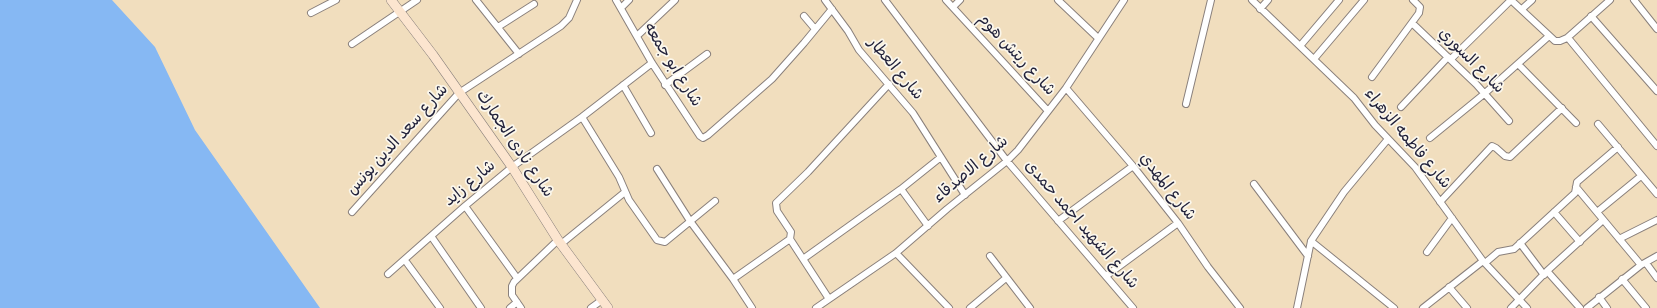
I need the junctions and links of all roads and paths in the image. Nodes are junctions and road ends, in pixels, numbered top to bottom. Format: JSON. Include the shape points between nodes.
{"nodes":[{"id":1,"x":336,"y":0,"type":"edge"},
{"id":2,"x":391,"y":0,"type":"edge"},
{"id":3,"x":418,"y":0,"type":"edge"},
{"id":4,"x":577,"y":0,"type":"edge"},
{"id":5,"x":616,"y":0,"type":"edge"},
{"id":6,"x":628,"y":0,"type":"edge"},
{"id":7,"x":675,"y":0,"type":"edge"},
{"id":8,"x":825,"y":0,"type":"edge"},
{"id":9,"x":885,"y":0,"type":"edge"},
{"id":10,"x":946,"y":0,"type":"edge"},
{"id":11,"x":960,"y":0,"type":"edge"},
{"id":12,"x":1058,"y":0,"type":"edge"},
{"id":13,"x":1124,"y":0,"type":"edge"},
{"id":14,"x":1252,"y":0,"type":"edge"},
{"id":15,"x":1268,"y":0,"type":"edge"},
{"id":16,"x":1339,"y":0,"type":"edge"},
{"id":17,"x":1364,"y":0,"type":"edge"},
{"id":18,"x":1413,"y":0,"type":"edge"},
{"id":19,"x":1511,"y":0,"type":"edge"},
{"id":20,"x":1532,"y":0,"type":"edge"},
{"id":21,"x":1610,"y":0,"type":"edge"},
{"id":22,"x":1634,"y":0,"type":"edge"},
{"id":23,"x":479,"y":1,"type":"edge"},
{"id":24,"x":1210,"y":1,"type":"edge"},
{"id":25,"x":534,"y":4,"type":"dead end"},
{"id":26,"x":953,"y":7,"type":"junction"},
{"id":27,"x":621,"y":8,"type":"junction"},
{"id":28,"x":1260,"y":8,"type":"junction"},
{"id":29,"x":832,"y":9,"type":"junction"},
{"id":30,"x":1522,"y":9,"type":"junction"},
{"id":31,"x":400,"y":12,"type":"junction"},
{"id":32,"x":311,"y":13,"type":"dead end"},
{"id":33,"x":804,"y":16,"type":"dead end"},
{"id":34,"x":1591,"y":16,"type":"junction"},
{"id":35,"x":1412,"y":23,"type":"junction"},
{"id":36,"x":498,"y":27,"type":"junction"},
{"id":37,"x":816,"y":29,"type":"junction"},
{"id":38,"x":1657,"y":29,"type":"edge"},
{"id":39,"x":637,"y":36,"type":"junction"},
{"id":40,"x":1549,"y":36,"type":"junction"},
{"id":41,"x":1098,"y":38,"type":"junction"},
{"id":42,"x":1566,"y":38,"type":"junction"},
{"id":43,"x":352,"y":44,"type":"dead end"},
{"id":44,"x":1300,"y":46,"type":"junction"},
{"id":45,"x":519,"y":54,"type":"junction"},
{"id":46,"x":707,"y":54,"type":"dead end"},
{"id":47,"x":1450,"y":58,"type":"junction"},
{"id":48,"x":1314,"y":59,"type":"junction"},
{"id":49,"x":652,"y":63,"type":"junction"},
{"id":50,"x":1518,"y":64,"type":"junction"},
{"id":51,"x":1372,"y":78,"type":"dead end"},
{"id":52,"x":665,"y":84,"type":"junction"},
{"id":53,"x":889,"y":84,"type":"junction"},
{"id":54,"x":623,"y":85,"type":"junction"},
{"id":55,"x":1066,"y":88,"type":"junction"},
{"id":56,"x":1657,"y":91,"type":"edge"},
{"id":57,"x":459,"y":92,"type":"junction"},
{"id":58,"x":1484,"y":94,"type":"junction"},
{"id":59,"x":1186,"y":104,"type":"dead end"},
{"id":60,"x":1401,"y":107,"type":"dead end"},
{"id":61,"x":1562,"y":108,"type":"junction"},
{"id":62,"x":1048,"y":111,"type":"junction"},
{"id":63,"x":582,"y":117,"type":"junction"},
{"id":64,"x":1509,"y":120,"type":"dead end"},
{"id":65,"x":1576,"y":122,"type":"dead end"},
{"id":66,"x":1598,"y":124,"type":"dead end"},
{"id":67,"x":651,"y":133,"type":"dead end"},
{"id":68,"x":1430,"y":138,"type":"dead end"},
{"id":69,"x":1388,"y":139,"type":"junction"},
{"id":70,"x":1657,"y":146,"type":"edge"},
{"id":71,"x":1618,"y":147,"type":"junction"},
{"id":72,"x":941,"y":157,"type":"junction"},
{"id":73,"x":1007,"y":161,"type":"junction"},
{"id":74,"x":1133,"y":166,"type":"junction"},
{"id":75,"x":512,"y":167,"type":"junction"},
{"id":76,"x":657,"y":169,"type":"dead end"},
{"id":77,"x":1642,"y":176,"type":"junction"},
{"id":78,"x":1254,"y":184,"type":"dead end"},
{"id":79,"x":1576,"y":187,"type":"junction"},
{"id":80,"x":901,"y":189,"type":"junction"},
{"id":81,"x":625,"y":192,"type":"junction"},
{"id":82,"x":1657,"y":194,"type":"edge"},
{"id":83,"x":964,"y":195,"type":"junction"},
{"id":84,"x":715,"y":201,"type":"dead end"},
{"id":85,"x":1440,"y":202,"type":"junction"},
{"id":86,"x":465,"y":206,"type":"junction"},
{"id":87,"x":352,"y":212,"type":"dead end"},
{"id":88,"x":1554,"y":212,"type":"junction"},
{"id":89,"x":1597,"y":212,"type":"junction"},
{"id":90,"x":1452,"y":218,"type":"junction"},
{"id":91,"x":1603,"y":220,"type":"junction"},
{"id":92,"x":1657,"y":220,"type":"edge"},
{"id":93,"x":690,"y":221,"type":"junction"},
{"id":94,"x":1058,"y":221,"type":"junction"},
{"id":95,"x":1178,"y":223,"type":"junction"},
{"id":96,"x":928,"y":226,"type":"junction"},
{"id":97,"x":431,"y":236,"type":"junction"},
{"id":98,"x":790,"y":239,"type":"junction"},
{"id":99,"x":1619,"y":239,"type":"junction"},
{"id":100,"x":1310,"y":241,"type":"junction"},
{"id":101,"x":560,"y":242,"type":"junction"},
{"id":102,"x":1580,"y":242,"type":"junction"},
{"id":103,"x":1520,"y":243,"type":"junction"},
{"id":104,"x":1427,"y":252,"type":"dead end"},
{"id":105,"x":896,"y":253,"type":"junction"},
{"id":106,"x":990,"y":256,"type":"dead end"},
{"id":107,"x":1308,"y":256,"type":"junction"},
{"id":108,"x":1657,"y":256,"type":"edge"},
{"id":109,"x":803,"y":259,"type":"junction"},
{"id":110,"x":1484,"y":262,"type":"junction"},
{"id":111,"x":407,"y":264,"type":"dead end"},
{"id":112,"x":1643,"y":264,"type":"junction"},
{"id":113,"x":1546,"y":273,"type":"junction"},
{"id":114,"x":388,"y":274,"type":"dead end"},
{"id":115,"x":1106,"y":276,"type":"junction"},
{"id":116,"x":517,"y":278,"type":"junction"},
{"id":117,"x":1006,"y":278,"type":"junction"},
{"id":118,"x":1657,"y":278,"type":"edge"},
{"id":119,"x":733,"y":279,"type":"junction"},
{"id":120,"x":1622,"y":279,"type":"junction"},
{"id":121,"x":1449,"y":287,"type":"junction"},
{"id":122,"x":1600,"y":297,"type":"junction"},
{"id":123,"x":829,"y":299,"type":"junction"},
{"id":124,"x":1520,"y":299,"type":"junction"},
{"id":125,"x":602,"y":300,"type":"junction"},
{"id":126,"x":517,"y":302,"type":"junction"},
{"id":127,"x":1644,"y":306,"type":"edge"},
{"id":128,"x":440,"y":308,"type":"edge"},
{"id":129,"x":481,"y":308,"type":"edge"},
{"id":130,"x":510,"y":308,"type":"edge"},
{"id":131,"x":521,"y":308,"type":"edge"},
{"id":132,"x":591,"y":308,"type":"edge"},
{"id":133,"x":608,"y":308,"type":"edge"},
{"id":134,"x":752,"y":308,"type":"edge"},
{"id":135,"x":816,"y":308,"type":"edge"},
{"id":136,"x":948,"y":308,"type":"edge"},
{"id":137,"x":970,"y":308,"type":"edge"},
{"id":138,"x":1030,"y":308,"type":"edge"},
{"id":139,"x":1133,"y":308,"type":"edge"},
{"id":140,"x":1238,"y":308,"type":"edge"},
{"id":141,"x":1297,"y":308,"type":"edge"},
{"id":142,"x":1394,"y":308,"type":"edge"},
{"id":143,"x":1423,"y":308,"type":"edge"},
{"id":144,"x":1467,"y":308,"type":"edge"},
{"id":145,"x":1511,"y":308,"type":"edge"},
{"id":146,"x":1527,"y":308,"type":"edge"},
{"id":147,"x":1580,"y":308,"type":"edge"},
{"id":148,"x":1587,"y":308,"type":"edge"},
{"id":149,"x":1607,"y":308,"type":"edge"},
{"id":150,"x":1636,"y":308,"type":"edge"}],
"edges":[{"from":1,"to":32,"type":"street"},
{"from":2,"to":31,"type":"street","name":"شارع نادى الجمارك"},
{"from":3,"to":31,"type":"street"},
{"from":4,"to":45,"type":"street","name":"شارع سعد الدين يونس","via":[[566,23]]},
{"from":5,"to":27,"type":"street","name":"شارع ابو جمعه"},
{"from":6,"to":27,"type":"street"},
{"from":7,"to":39,"type":"street"},
{"from":8,"to":29,"type":"street","name":"شارع العطار"},
{"from":9,"to":73,"type":"street","name":"شارع الشهيد احمد حمدى"},
{"from":10,"to":26,"type":"street","name":"شارع ريتش هوم"},
{"from":11,"to":26,"type":"street"},
{"from":12,"to":41,"type":"street"},
{"from":13,"to":41,"type":"street","name":"شارع الاصدقاء"},
{"from":14,"to":28,"type":"street","name":"شارع فاطمه الزهراء"},
{"from":15,"to":28,"type":"street"},
{"from":16,"to":44,"type":"street"},
{"from":17,"to":48,"type":"street"},
{"from":18,"to":35,"type":"street","via":[[1420,10]]},
{"from":19,"to":30,"type":"street"},
{"from":19,"to":47,"type":"street"},
{"from":20,"to":30,"type":"street"},
{"from":21,"to":34,"type":"street"},
{"from":22,"to":38,"type":"street"},
{"from":23,"to":36,"type":"street"},
{"from":24,"to":59,"type":"street"},
{"from":25,"to":36,"type":"street"},
{"from":26,"to":62,"type":"street","name":"شارع ريتش هوم"},
{"from":27,"to":39,"type":"street","name":"شارع ابو جمعه"},
{"from":28,"to":44,"type":"street","name":"شارع فاطمه الزهراء"},
{"from":29,"to":37,"type":"street"},
{"from":29,"to":53,"type":"street","name":"شارع العطار","via":[[858,50]]},
{"from":30,"to":40,"type":"street"},
{"from":31,"to":43,"type":"street"},
{"from":31,"to":57,"type":"street","name":"شارع نادى الجمارك"},
{"from":33,"to":37,"type":"street"},
{"from":34,"to":42,"type":"street"},
{"from":34,"to":56,"type":"street"},
{"from":35,"to":47,"type":"street","name":"شارع السوري"},
{"from":35,"to":51,"type":"street"},
{"from":36,"to":45,"type":"street"},
{"from":37,"to":52,"type":"street","name":"شارع ابو جمعه","via":[[772,79],[703,138]]},
{"from":39,"to":49,"type":"street","name":"شارع ابو جمعه"},
{"from":40,"to":42,"type":"street","via":[[1558,42]]},
{"from":40,"to":50,"type":"street"},
{"from":41,"to":55,"type":"street","name":"شارع الاصدقاء"},
{"from":42,"to":70,"type":"street"},
{"from":44,"to":48,"type":"street","name":"شارع فاطمه الزهراء"},
{"from":45,"to":57,"type":"street","name":"شارع سعد الدين يونس"},
{"from":46,"to":52,"type":"street"},
{"from":47,"to":58,"type":"street","name":"شارع السوري"},
{"from":47,"to":60,"type":"street"},
{"from":48,"to":69,"type":"street","name":"شارع فاطمه الزهراء","via":[[1354,98]]},
{"from":49,"to":52,"type":"street","name":"شارع ابو جمعه"},
{"from":49,"to":54,"type":"street","name":"شارع زايد"},
{"from":50,"to":58,"type":"street"},
{"from":50,"to":61,"type":"street"},
{"from":53,"to":72,"type":"street","name":"شارع العطار","via":[[913,113]]},
{"from":53,"to":98,"type":"street","via":[[776,203],[777,210],[791,232]]},
{"from":54,"to":63,"type":"street","name":"شارع زايد"},
{"from":54,"to":67,"type":"street"},
{"from":55,"to":62,"type":"street","name":"شارع الاصدقاء"},
{"from":55,"to":74,"type":"street","name":"شارع المهدي"},
{"from":57,"to":75,"type":"street","name":"شارع نادى الجمارك"},
{"from":57,"to":87,"type":"street","name":"شارع سعد الدين يونس"},
{"from":58,"to":64,"type":"street","name":"شارع السوري"},
{"from":58,"to":68,"type":"street"},
{"from":61,"to":65,"type":"street"},
{"from":61,"to":85,"type":"street","via":[[1510,157],[1492,146]]},
{"from":62,"to":73,"type":"street","name":"شارع الاصدقاء"},
{"from":63,"to":75,"type":"street","name":"شارع زايد"},
{"from":63,"to":81,"type":"street","via":[[619,177]]},
{"from":66,"to":71,"type":"street"},
{"from":69,"to":85,"type":"street","name":"شارع فاطمه الزهراء","via":[[1415,167]]},
{"from":69,"to":100,"type":"street","via":[[1344,192]]},
{"from":71,"to":77,"type":"street"},
{"from":71,"to":79,"type":"street","via":[[1577,182]]},
{"from":72,"to":80,"type":"street"},
{"from":72,"to":83,"type":"street","name":"شارع العطار"},
{"from":73,"to":83,"type":"street","name":"شارع الاصدقاء"},
{"from":73,"to":94,"type":"street","name":"شارع الشهيد احمد حمدى"},
{"from":74,"to":94,"type":"street"},
{"from":74,"to":95,"type":"street","name":"شارع المهدي"},
{"from":75,"to":86,"type":"street","name":"شارع زايد"},
{"from":75,"to":101,"type":"street","name":"شارع نادى الجمارك"},
{"from":76,"to":93,"type":"street"},
{"from":77,"to":82,"type":"street"},
{"from":77,"to":89,"type":"street"},
{"from":78,"to":107,"type":"street"},
{"from":79,"to":88,"type":"street","via":[[1575,193]]},
{"from":79,"to":89,"type":"street"},
{"from":80,"to":96,"type":"street"},
{"from":80,"to":109,"type":"street"},
{"from":81,"to":93,"type":"street","via":[[660,242],[665,242]]},
{"from":81,"to":101,"type":"street"},
{"from":83,"to":96,"type":"street","name":"شارع الاصدقاء"},
{"from":84,"to":93,"type":"street"},
{"from":85,"to":90,"type":"street","name":"شارع فاطمه الزهراء"},
{"from":86,"to":97,"type":"street","name":"شارع زايد"},
{"from":86,"to":116,"type":"street"},
{"from":88,"to":102,"type":"street"},
{"from":88,"to":103,"type":"street"},
{"from":89,"to":91,"type":"street"},
{"from":90,"to":104,"type":"street"},
{"from":90,"to":110,"type":"street","name":"شارع فاطمه الزهراء"},
{"from":91,"to":99,"type":"street"},
{"from":91,"to":102,"type":"street"},
{"from":92,"to":99,"type":"street"},
{"from":93,"to":119,"type":"street"},
{"from":94,"to":115,"type":"street","name":"شارع الشهيد احمد حمدى"},
{"from":95,"to":115,"type":"street"},
{"from":95,"to":140,"type":"street","name":"شارع المهدي"},
{"from":96,"to":105,"type":"street","name":"شارع الاصدقاء"},
{"from":97,"to":114,"type":"street","name":"شارع زايد"},
{"from":97,"to":129,"type":"street"},
{"from":98,"to":109,"type":"street"},
{"from":98,"to":119,"type":"street"},
{"from":99,"to":112,"type":"street"},
{"from":100,"to":107,"type":"street"},
{"from":100,"to":142,"type":"street"},
{"from":101,"to":116,"type":"street"},
{"from":101,"to":125,"type":"street","name":"شارع نادى الجمارك"},
{"from":102,"to":113,"type":"street"},
{"from":103,"to":110,"type":"street","via":[[1514,249],[1498,252]]},
{"from":103,"to":113,"type":"street"},
{"from":105,"to":123,"type":"street","name":"شارع الاصدقاء"},
{"from":105,"to":136,"type":"street"},
{"from":106,"to":117,"type":"street"},
{"from":107,"to":141,"type":"street"},
{"from":108,"to":112,"type":"street"},
{"from":109,"to":123,"type":"street"},
{"from":110,"to":121,"type":"street"},
{"from":110,"to":124,"type":"street","name":"شارع فاطمه الزهراء"},
{"from":111,"to":128,"type":"street"},
{"from":112,"to":118,"type":"street"},
{"from":112,"to":120,"type":"street"},
{"from":113,"to":124,"type":"street"},
{"from":113,"to":147,"type":"street"},
{"from":115,"to":139,"type":"street","name":"شارع الشهيد احمد حمدى"},
{"from":116,"to":126,"type":"street","via":[[511,291]]},
{"from":117,"to":137,"type":"street"},
{"from":117,"to":138,"type":"street"},
{"from":119,"to":134,"type":"street"},
{"from":120,"to":122,"type":"street"},
{"from":120,"to":127,"type":"street"},
{"from":121,"to":143,"type":"street"},
{"from":121,"to":144,"type":"street"},
{"from":122,"to":148,"type":"street"},
{"from":122,"to":149,"type":"street"},
{"from":123,"to":135,"type":"street","name":"شارع الاصدقاء"},
{"from":124,"to":145,"type":"street"},
{"from":124,"to":146,"type":"street","name":"شارع فاطمه الزهراء"},
{"from":125,"to":132,"type":"street"},
{"from":125,"to":133,"type":"street","name":"شارع نادى الجمارك"},
{"from":126,"to":130,"type":"street"},
{"from":126,"to":131,"type":"street"},
{"from":127,"to":150,"type":"street"}]}
